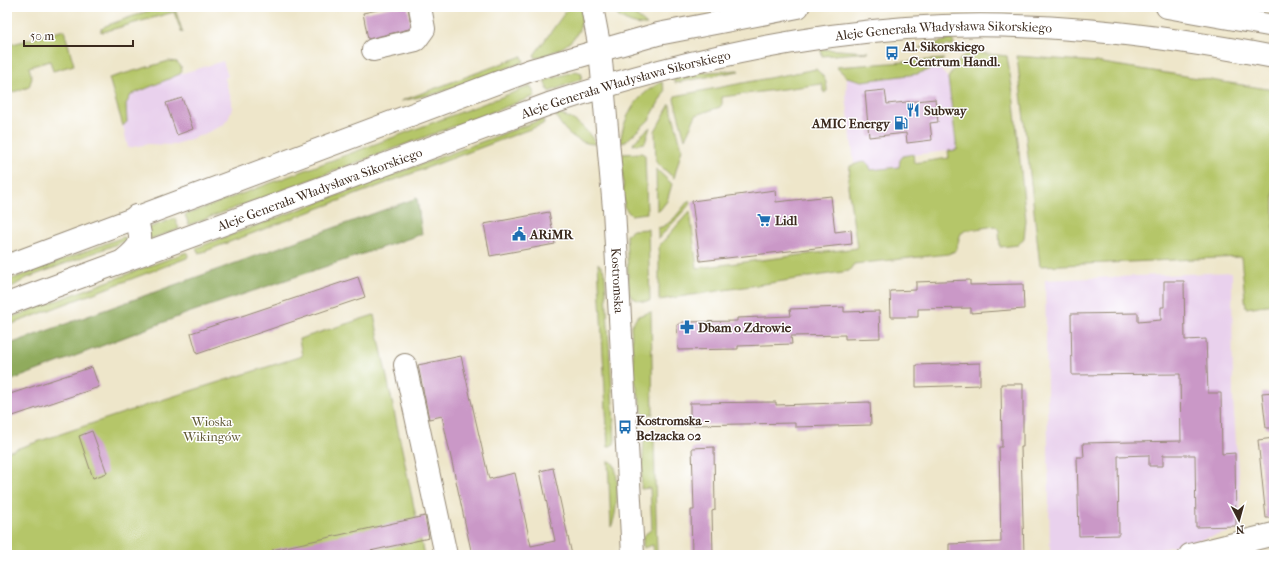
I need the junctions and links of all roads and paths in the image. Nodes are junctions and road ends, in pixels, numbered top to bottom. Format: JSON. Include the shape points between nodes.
{"nodes":[{"id":1,"x":420,"y":7,"type":"edge"},
{"id":2,"x":592,"y":7,"type":"edge"},
{"id":3,"x":798,"y":7,"type":"edge"},
{"id":4,"x":1167,"y":7,"type":"edge"},
{"id":5,"x":1274,"y":26,"type":"edge"},
{"id":6,"x":600,"y":49,"type":"junction"},
{"id":7,"x":373,"y":50,"type":"dead end"},
{"id":8,"x":1274,"y":57,"type":"edge"},
{"id":9,"x":603,"y":86,"type":"junction"},
{"id":10,"x":136,"y":216,"type":"junction"},
{"id":11,"x":124,"y":260,"type":"junction"},
{"id":12,"x":7,"y":266,"type":"edge"},
{"id":13,"x":7,"y":304,"type":"edge"},
{"id":14,"x":406,"y":364,"type":"dead end"},
{"id":15,"x":1274,"y":534,"type":"edge"},
{"id":16,"x":446,"y":555,"type":"edge"},
{"id":17,"x":633,"y":555,"type":"edge"},
{"id":18,"x":1190,"y":555,"type":"edge"}],
"edges":[{"from":1,"to":7,"type":"main road","via":[[424,29],[416,40]]},
{"from":2,"to":6,"type":"main road","name":"Kostromska"},
{"from":3,"to":6,"type":"main road","via":[[671,31]]},
{"from":4,"to":5,"type":"main road"},
{"from":6,"to":9,"type":"main road","name":"Kostromska"},
{"from":6,"to":10,"type":"main road","via":[[531,70]]},
{"from":8,"to":9,"type":"main road","name":"Aleje Generała Władysława Sikorskiego","via":[[1120,32],[1008,26],[908,28],[839,34],[797,41]]},
{"from":9,"to":11,"type":"main road","name":"Aleje Generała Władysława Sikorskiego"},
{"from":9,"to":17,"type":"main road","name":"Kostromska","via":[[614,209]]},
{"from":10,"to":11,"type":"main road","via":[[141,242]]},
{"from":10,"to":12,"type":"main road"},
{"from":11,"to":13,"type":"main road","name":"Aleje Generała Władysława Sikorskiego"},
{"from":14,"to":16,"type":"main road"},
{"from":15,"to":18,"type":"main road"}]}
